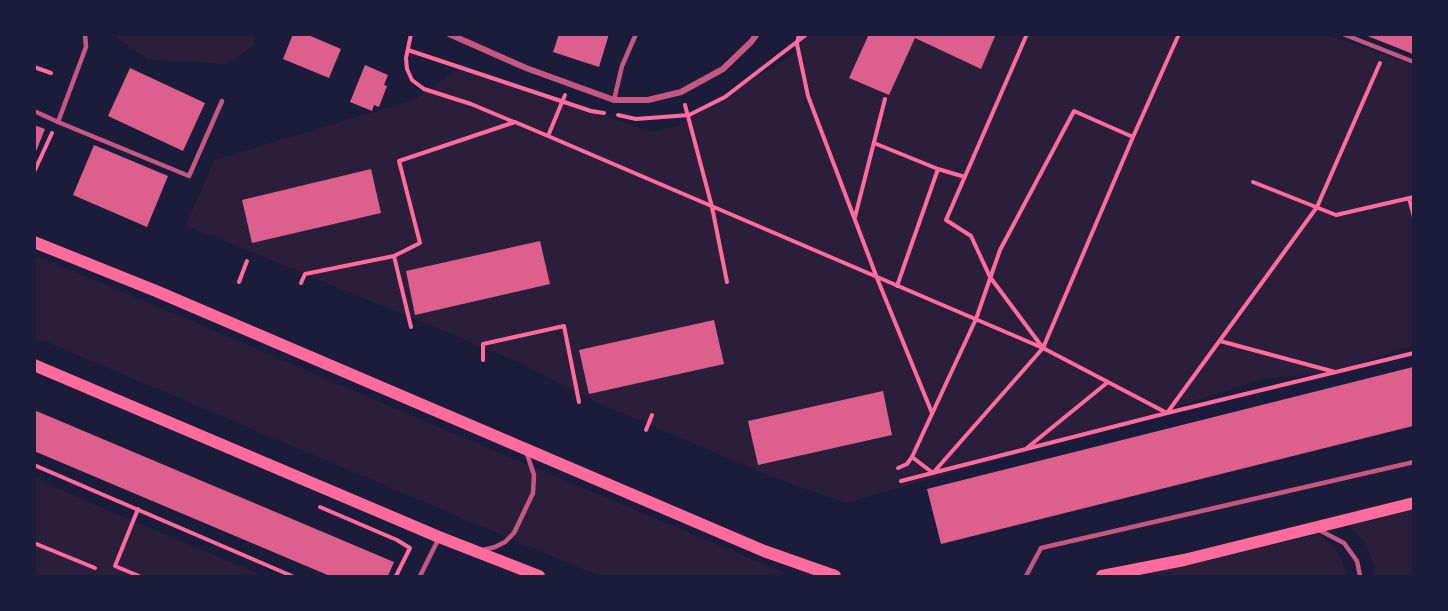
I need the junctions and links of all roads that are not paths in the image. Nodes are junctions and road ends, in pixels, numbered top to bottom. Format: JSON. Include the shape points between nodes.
{"nodes":[{"id":1,"x":85,"y":34,"type":"edge"},
{"id":2,"x":449,"y":34,"type":"edge"},
{"id":3,"x":636,"y":34,"type":"edge"},
{"id":4,"x":757,"y":34,"type":"edge"},
{"id":5,"x":1343,"y":34,"type":"edge"},
{"id":6,"x":1413,"y":62,"type":"edge"},
{"id":7,"x":614,"y":100,"type":"junction"},
{"id":8,"x":222,"y":101,"type":"dead end"},
{"id":9,"x":34,"y":111,"type":"edge"},
{"id":10,"x":58,"y":122,"type":"junction"},
{"id":11,"x":34,"y":242,"type":"edge"},
{"id":12,"x":34,"y":365,"type":"edge"},
{"id":13,"x":525,"y":448,"type":"junction"},
{"id":14,"x":1413,"y":462,"type":"edge"},
{"id":15,"x":1413,"y":503,"type":"edge"},
{"id":16,"x":1314,"y":527,"type":"junction"},
{"id":17,"x":440,"y":537,"type":"junction"},
{"id":18,"x":478,"y":551,"type":"junction"},
{"id":19,"x":420,"y":576,"type":"edge"},
{"id":20,"x":539,"y":576,"type":"edge"},
{"id":21,"x":835,"y":576,"type":"edge"},
{"id":22,"x":1026,"y":576,"type":"edge"},
{"id":23,"x":1102,"y":576,"type":"edge"},
{"id":24,"x":1360,"y":576,"type":"edge"}],
"edges":[{"from":1,"to":10,"type":"lane","via":[[86,47]]},
{"from":2,"to":7,"type":"street"},
{"from":3,"to":7,"type":"lane","via":[[622,66]]},
{"from":4,"to":7,"type":"street","via":[[723,69],[681,92],[648,100]]},
{"from":5,"to":6,"type":"lane"},
{"from":8,"to":10,"type":"lane","via":[[189,176]]},
{"from":9,"to":10,"type":"lane"},
{"from":11,"to":13,"type":"main road"},
{"from":12,"to":17,"type":"main road"},
{"from":13,"to":18,"type":"lane","via":[[534,475],[533,493],[523,515],[505,542]]},
{"from":13,"to":21,"type":"main road","via":[[764,551]]},
{"from":14,"to":22,"type":"lane","via":[[1041,548]]},
{"from":15,"to":16,"type":"main road"},
{"from":16,"to":23,"type":"main road"},
{"from":16,"to":24,"type":"lane","via":[[1344,543],[1357,561]]},
{"from":17,"to":18,"type":"main road"},
{"from":17,"to":19,"type":"lane"},
{"from":18,"to":20,"type":"main road"}]}
